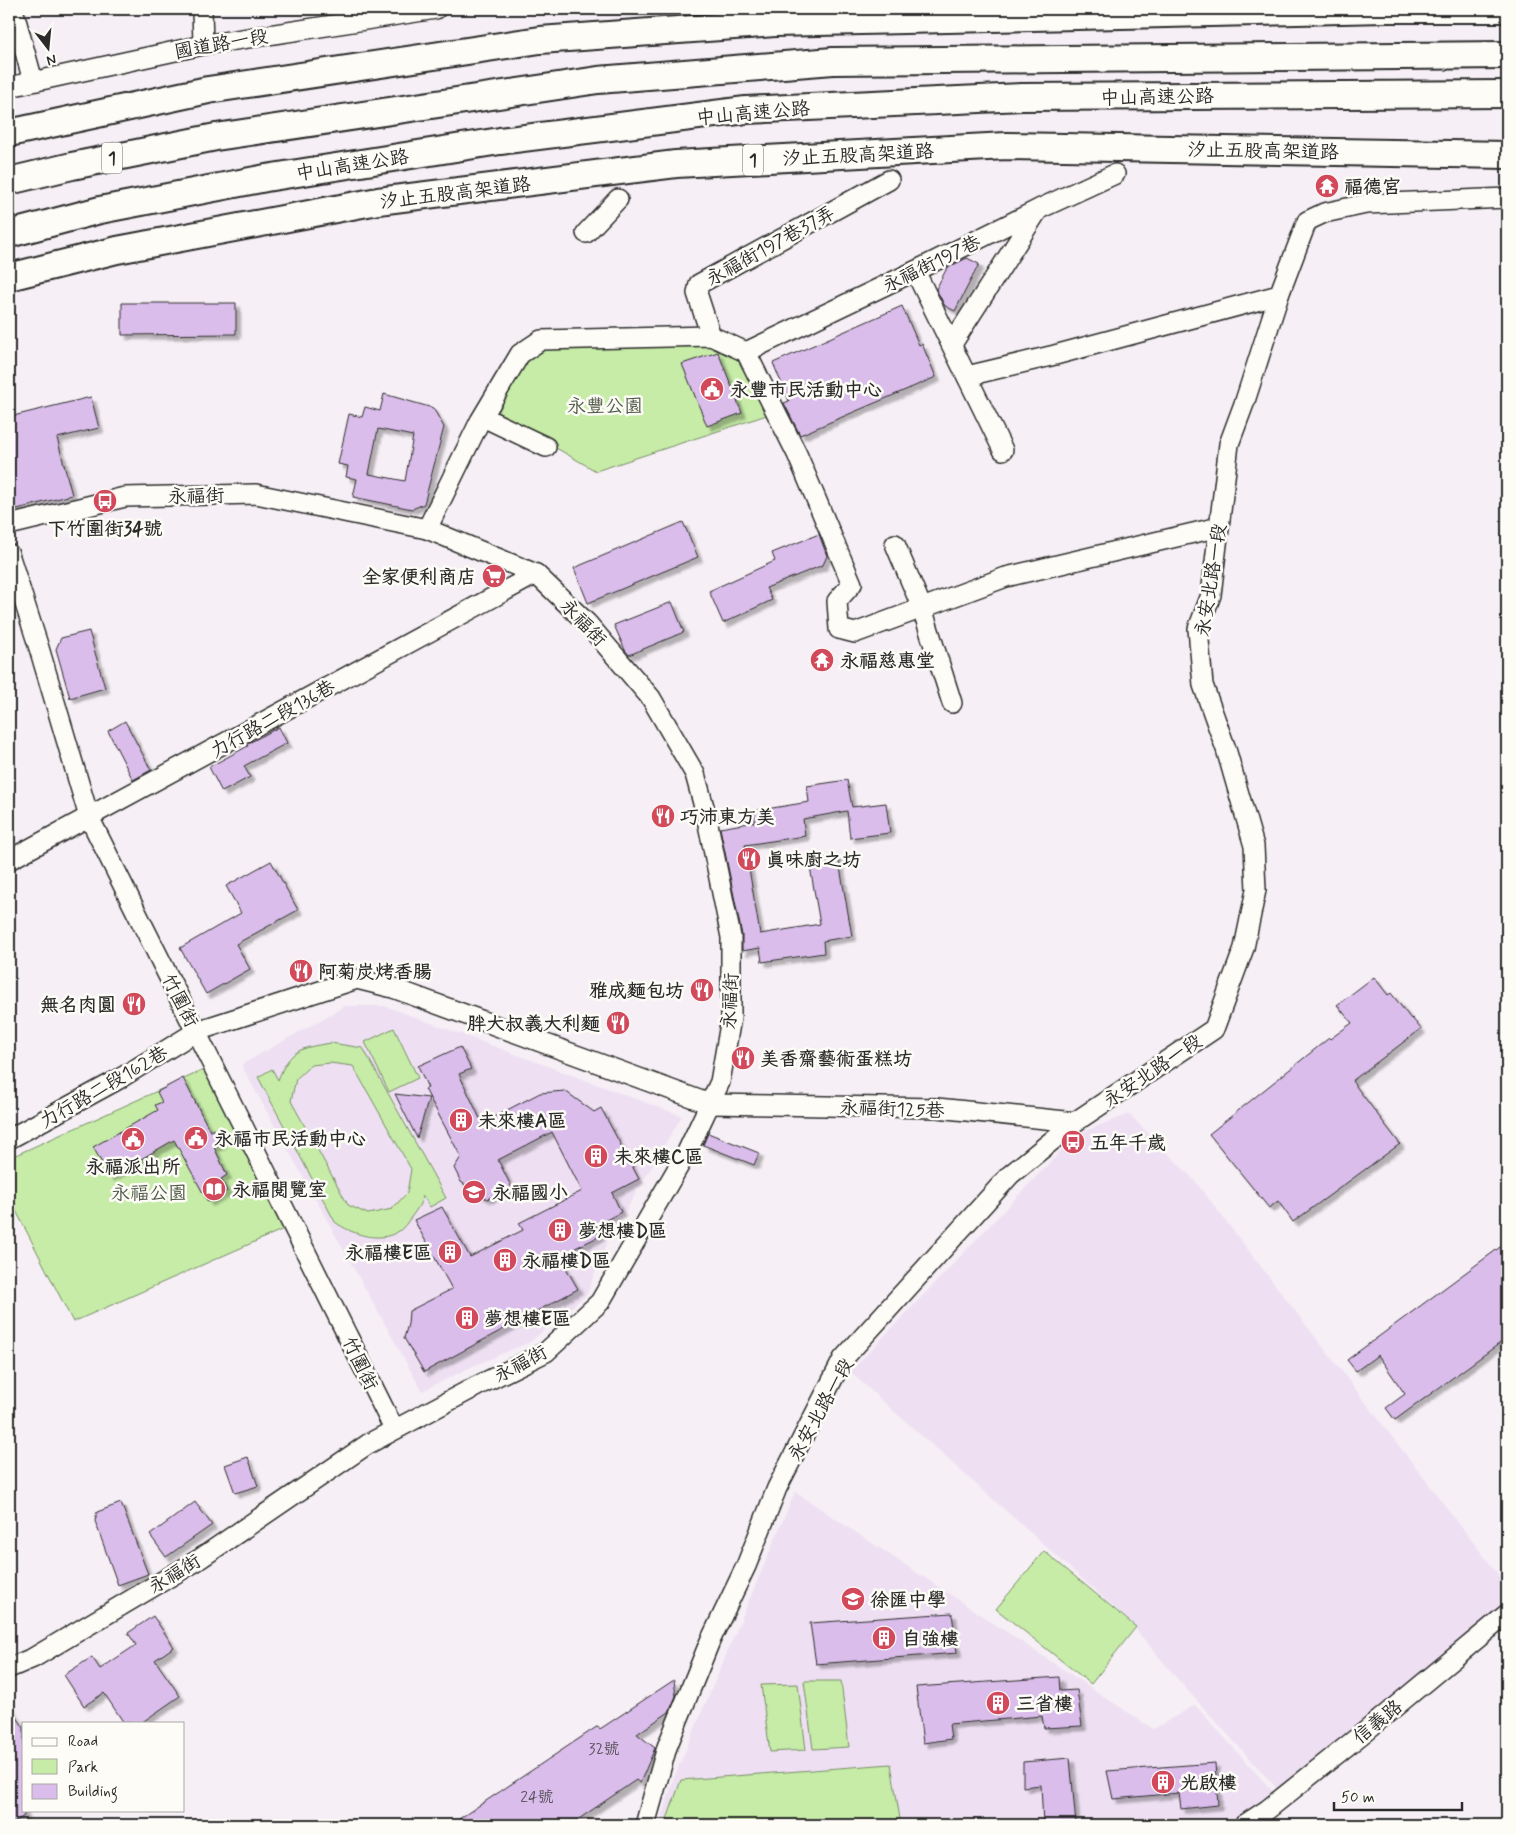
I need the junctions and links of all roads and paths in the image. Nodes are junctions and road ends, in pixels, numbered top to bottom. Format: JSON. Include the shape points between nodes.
{"nodes":[{"id":1,"x":13,"y":9,"type":"edge"},
{"id":2,"x":202,"y":9,"type":"edge"},
{"id":3,"x":436,"y":9,"type":"edge"},
{"id":4,"x":1507,"y":9,"type":"edge"},
{"id":5,"x":203,"y":44,"type":"junction"},
{"id":6,"x":1507,"y":55,"type":"edge"},
{"id":7,"x":33,"y":81,"type":"junction"},
{"id":8,"x":9,"y":87,"type":"edge"},
{"id":9,"x":1507,"y":94,"type":"edge"},
{"id":10,"x":9,"y":133,"type":"edge"},
{"id":11,"x":1507,"y":155,"type":"edge"},
{"id":12,"x":1115,"y":174,"type":"dead end"},
{"id":13,"x":889,"y":180,"type":"dead end"},
{"id":14,"x":9,"y":181,"type":"edge"},
{"id":15,"x":1507,"y":198,"type":"edge"},
{"id":16,"x":618,"y":199,"type":"dead end"},
{"id":17,"x":1039,"y":208,"type":"junction"},
{"id":18,"x":586,"y":233,"type":"dead end"},
{"id":19,"x":9,"y":234,"type":"edge"},
{"id":20,"x":915,"y":271,"type":"junction"},
{"id":21,"x":9,"y":277,"type":"edge"},
{"id":22,"x":1279,"y":295,"type":"junction"},
{"id":23,"x":711,"y":336,"type":"junction"},
{"id":24,"x":952,"y":344,"type":"junction"},
{"id":25,"x":746,"y":352,"type":"junction"},
{"id":26,"x":967,"y":376,"type":"junction"},
{"id":27,"x":483,"y":417,"type":"junction"},
{"id":28,"x":546,"y":447,"type":"dead end"},
{"id":29,"x":1003,"y":450,"type":"dead end"},
{"id":30,"x":9,"y":526,"type":"edge"},
{"id":31,"x":1219,"y":526,"type":"junction"},
{"id":32,"x":428,"y":529,"type":"junction"},
{"id":33,"x":895,"y":544,"type":"dead end"},
{"id":34,"x":9,"y":554,"type":"edge"},
{"id":35,"x":536,"y":574,"type":"junction"},
{"id":36,"x":922,"y":608,"type":"junction"},
{"id":37,"x":952,"y":703,"type":"dead end"},
{"id":38,"x":89,"y":817,"type":"junction"},
{"id":39,"x":9,"y":860,"type":"edge"},
{"id":40,"x":197,"y":1031,"type":"junction"},
{"id":41,"x":710,"y":1104,"type":"junction"},
{"id":42,"x":1075,"y":1122,"type":"junction"},
{"id":43,"x":9,"y":1138,"type":"edge"},
{"id":44,"x":394,"y":1430,"type":"junction"},
{"id":45,"x":1507,"y":1614,"type":"edge"},
{"id":46,"x":9,"y":1652,"type":"edge"},
{"id":47,"x":33,"y":1658,"type":"junction"},
{"id":48,"x":9,"y":1668,"type":"edge"},
{"id":49,"x":645,"y":1825,"type":"edge"},
{"id":50,"x":1244,"y":1825,"type":"edge"}],
"edges":[{"from":1,"to":7,"type":"street"},
{"from":2,"to":5,"type":"street"},
{"from":3,"to":5,"type":"street","name":"國道路一段"},
{"from":4,"to":10,"type":"highway","via":[[775,22],[540,40],[208,90]]},
{"from":5,"to":7,"type":"street","name":"國道路一段"},
{"from":6,"to":14,"type":"highway","name":"中山高速公路","number":"1","via":[[833,61],[598,80],[216,136]]},
{"from":7,"to":8,"type":"street","name":"國道路一段"},
{"from":9,"to":19,"type":"highway","name":"中山高速公路","via":[[1022,97],[746,110],[500,141],[266,178],[100,210]]},
{"from":11,"to":21,"type":"highway","name":"汐止五股高架道路","number":"1","via":[[1006,146],[676,164],[378,201],[117,250]]},
{"from":12,"to":17,"type":"street","name":"永福街197巷"},
{"from":13,"to":23,"type":"street","name":"永福街197巷37弄","via":[[699,284],[697,293]]},
{"from":15,"to":22,"type":"street","name":"永安北路一段","via":[[1366,204],[1324,212],[1307,221]]},
{"from":16,"to":18,"type":"street"},
{"from":17,"to":20,"type":"street","name":"永福街197巷"},
{"from":17,"to":24,"type":"street"},
{"from":20,"to":24,"type":"street"},
{"from":20,"to":25,"type":"street","name":"永福街197巷"},
{"from":22,"to":26,"type":"street"},
{"from":22,"to":31,"type":"street","name":"永安北路一段","via":[[1229,444]]},
{"from":23,"to":25,"type":"street"},
{"from":23,"to":27,"type":"street","via":[[542,340],[520,354]]},
{"from":24,"to":26,"type":"street"},
{"from":25,"to":36,"type":"street","via":[[797,454],[852,584],[837,601],[839,629],[854,633]]},
{"from":26,"to":29,"type":"street"},
{"from":27,"to":28,"type":"street"},
{"from":27,"to":32,"type":"street"},
{"from":30,"to":32,"type":"street","name":"永福街","via":[[125,496],[256,494]]},
{"from":31,"to":36,"type":"street","via":[[1006,577]]},
{"from":31,"to":42,"type":"street","name":"永安北路一段","via":[[1212,594],[1198,629],[1203,685],[1226,749],[1254,846],[1256,890],[1244,948],[1214,1029]]},
{"from":32,"to":35,"type":"street","name":"永福街"},
{"from":33,"to":36,"type":"street"},
{"from":34,"to":38,"type":"street","name":"竹圍街"},
{"from":35,"to":38,"type":"street","name":"力行路二段136巷"},
{"from":35,"to":41,"type":"street","name":"永福街","via":[[587,624],[651,698],[695,774],[731,937],[731,1018],[720,1082]]},
{"from":36,"to":37,"type":"street"},
{"from":38,"to":39,"type":"street","name":"力行路二段136巷"},
{"from":38,"to":40,"type":"street","name":"竹圍街"},
{"from":40,"to":41,"type":"street","name":"力行路二段162巷","via":[[356,979],[392,988]]},
{"from":40,"to":43,"type":"street","name":"力行路二段162巷","via":[[119,1079]]},
{"from":40,"to":44,"type":"street","name":"竹圍街"},
{"from":41,"to":42,"type":"street","name":"永福街125巷","via":[[937,1108]]},
{"from":41,"to":44,"type":"street","name":"永福街","via":[[687,1152],[600,1302],[546,1352]]},
{"from":42,"to":49,"type":"street","name":"永安北路一段","via":[[1010,1174],[844,1359],[777,1488],[743,1574],[710,1641],[668,1747]]},
{"from":44,"to":47,"type":"street","name":"永福街","via":[[368,1444],[198,1560]]},
{"from":45,"to":50,"type":"street","name":"信義路","via":[[1367,1730]]},
{"from":46,"to":47,"type":"street"},
{"from":47,"to":48,"type":"street","name":"永福街"}]}
